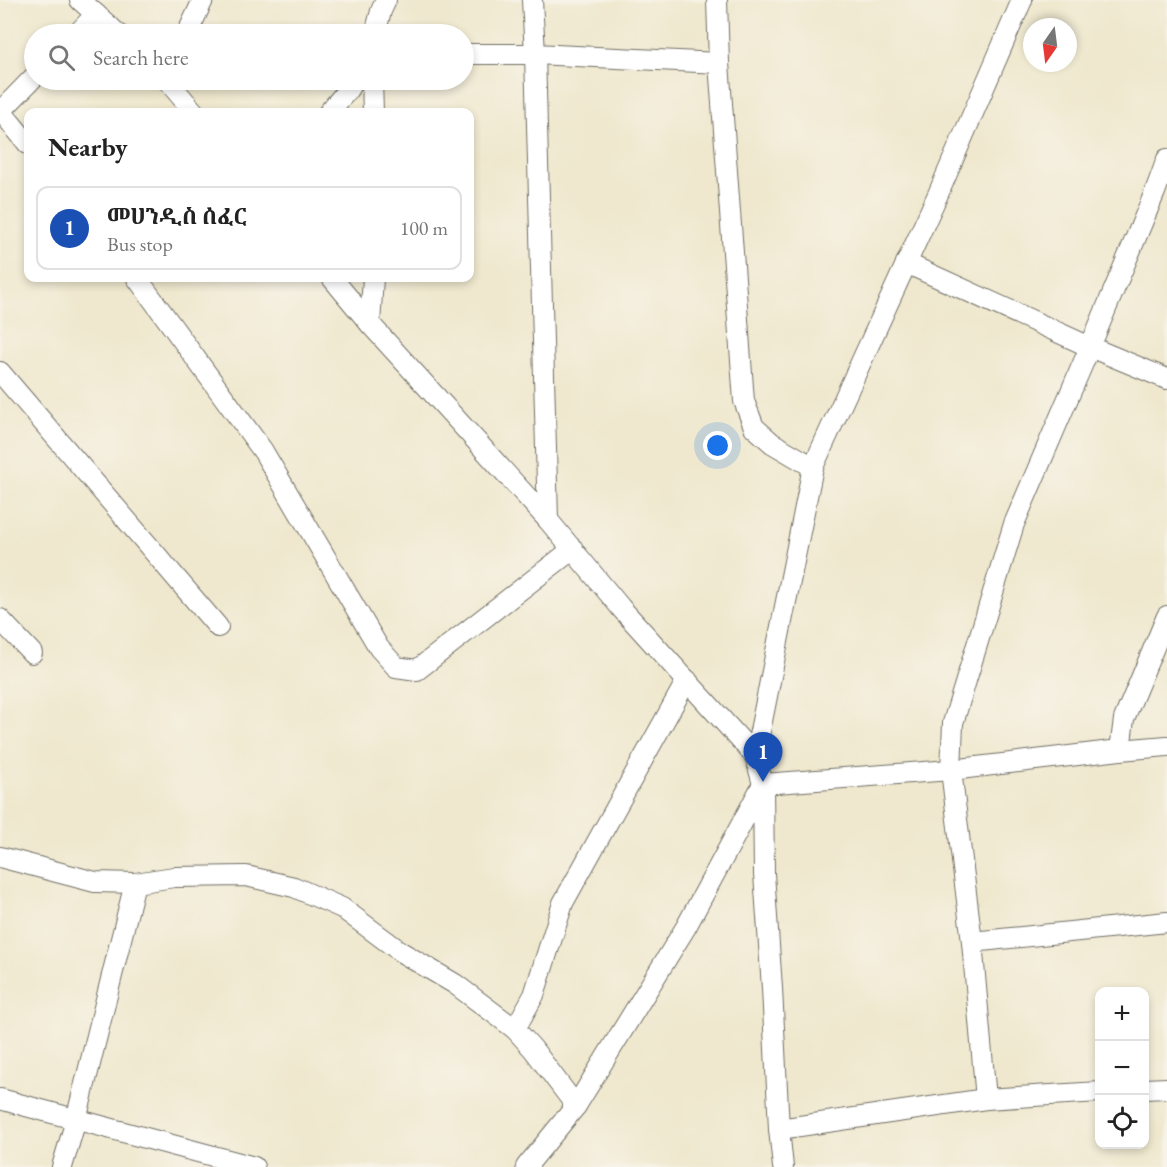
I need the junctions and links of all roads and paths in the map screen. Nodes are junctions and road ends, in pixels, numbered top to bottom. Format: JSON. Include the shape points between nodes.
{"nodes":[{"id":1,"x":80,"y":0,"type":"edge"},
{"id":2,"x":202,"y":0,"type":"edge"},
{"id":3,"x":386,"y":0,"type":"edge"},
{"id":4,"x":532,"y":0,"type":"edge"},
{"id":5,"x":717,"y":0,"type":"edge"},
{"id":6,"x":1022,"y":0,"type":"edge"},
{"id":7,"x":96,"y":14,"type":"junction"},
{"id":8,"x":86,"y":24,"type":"edge"},
{"id":9,"x":107,"y":24,"type":"edge"},
{"id":10,"x":192,"y":24,"type":"edge"},
{"id":11,"x":378,"y":24,"type":"edge"},
{"id":12,"x":474,"y":54,"type":"edge"},
{"id":13,"x":535,"y":54,"type":"junction"},
{"id":14,"x":719,"y":63,"type":"junction"},
{"id":15,"x":24,"y":87,"type":"edge"},
{"id":16,"x":175,"y":90,"type":"edge"},
{"id":17,"x":347,"y":90,"type":"edge"},
{"id":18,"x":372,"y":90,"type":"edge"},
{"id":19,"x":191,"y":108,"type":"edge"},
{"id":20,"x":332,"y":108,"type":"edge"},
{"id":21,"x":373,"y":108,"type":"edge"},
{"id":22,"x":1,"y":111,"type":"edge"},
{"id":23,"x":24,"y":139,"type":"edge"},
{"id":24,"x":1167,"y":159,"type":"edge"},
{"id":25,"x":906,"y":263,"type":"junction"},
{"id":26,"x":140,"y":282,"type":"edge"},
{"id":27,"x":335,"y":282,"type":"edge"},
{"id":28,"x":373,"y":282,"type":"edge"},
{"id":29,"x":370,"y":324,"type":"junction"},
{"id":30,"x":1090,"y":347,"type":"junction"},
{"id":31,"x":0,"y":372,"type":"edge"},
{"id":32,"x":1167,"y":379,"type":"edge"},
{"id":33,"x":813,"y":467,"type":"junction"},
{"id":34,"x":548,"y":520,"type":"junction"},
{"id":35,"x":573,"y":549,"type":"junction"},
{"id":36,"x":1167,"y":616,"type":"edge"},
{"id":37,"x":0,"y":619,"type":"edge"},
{"id":38,"x":218,"y":627,"type":"dead end"},
{"id":39,"x":32,"y":653,"type":"dead end"},
{"id":40,"x":687,"y":680,"type":"junction"},
{"id":41,"x":1167,"y":746,"type":"edge"},
{"id":42,"x":1120,"y":750,"type":"junction"},
{"id":43,"x":755,"y":756,"type":"junction"},
{"id":44,"x":951,"y":770,"type":"junction"},
{"id":45,"x":763,"y":784,"type":"junction"},
{"id":46,"x":0,"y":857,"type":"edge"},
{"id":47,"x":135,"y":883,"type":"junction"},
{"id":48,"x":1167,"y":922,"type":"edge"},
{"id":49,"x":972,"y":942,"type":"junction"},
{"id":50,"x":514,"y":1029,"type":"junction"},
{"id":51,"x":1167,"y":1088,"type":"edge"},
{"id":52,"x":1149,"y":1089,"type":"edge"},
{"id":53,"x":1095,"y":1092,"type":"edge"},
{"id":54,"x":0,"y":1099,"type":"edge"},
{"id":55,"x":986,"y":1099,"type":"junction"},
{"id":56,"x":576,"y":1106,"type":"junction"},
{"id":57,"x":76,"y":1120,"type":"junction"},
{"id":58,"x":779,"y":1129,"type":"junction"},
{"id":59,"x":62,"y":1167,"type":"edge"},
{"id":60,"x":254,"y":1167,"type":"edge"},
{"id":61,"x":526,"y":1167,"type":"edge"},
{"id":62,"x":783,"y":1167,"type":"edge"}],
"edges":[{"from":1,"to":7,"type":"street"},
{"from":2,"to":10,"type":"street"},
{"from":3,"to":11,"type":"street"},
{"from":4,"to":13,"type":"street"},
{"from":5,"to":14,"type":"street"},
{"from":6,"to":25,"type":"street"},
{"from":7,"to":8,"type":"street"},
{"from":7,"to":9,"type":"street"},
{"from":12,"to":13,"type":"street"},
{"from":13,"to":14,"type":"street"},
{"from":13,"to":34,"type":"street"},
{"from":14,"to":33,"type":"street","via":[[744,401],[754,427],[772,443]]},
{"from":15,"to":22,"type":"street"},
{"from":16,"to":19,"type":"street"},
{"from":17,"to":20,"type":"street"},
{"from":18,"to":21,"type":"street"},
{"from":22,"to":23,"type":"street"},
{"from":24,"to":30,"type":"street"},
{"from":25,"to":30,"type":"street"},
{"from":25,"to":33,"type":"street"},
{"from":26,"to":35,"type":"street","via":[[263,451],[379,648],[396,667],[417,670]]},
{"from":27,"to":29,"type":"street"},
{"from":28,"to":29,"type":"street"},
{"from":29,"to":34,"type":"street"},
{"from":30,"to":32,"type":"street"},
{"from":30,"to":44,"type":"street","via":[[1014,524],[953,723]]},
{"from":31,"to":38,"type":"street"},
{"from":33,"to":43,"type":"street"},
{"from":34,"to":35,"type":"street"},
{"from":35,"to":40,"type":"street"},
{"from":36,"to":42,"type":"street","via":[[1124,719]]},
{"from":37,"to":39,"type":"street"},
{"from":40,"to":43,"type":"street"},
{"from":40,"to":50,"type":"street","via":[[563,903],[534,995]]},
{"from":41,"to":42,"type":"street"},
{"from":42,"to":44,"type":"street"},
{"from":43,"to":45,"type":"street"},
{"from":44,"to":45,"type":"street"},
{"from":44,"to":49,"type":"street"},
{"from":45,"to":56,"type":"street","via":[[686,927]]},
{"from":45,"to":58,"type":"street","via":[[764,874]]},
{"from":46,"to":47,"type":"street","via":[[95,882]]},
{"from":47,"to":50,"type":"street","via":[[174,877],[246,876],[294,887],[342,908]]},
{"from":47,"to":57,"type":"street"},
{"from":48,"to":49,"type":"street"},
{"from":49,"to":55,"type":"street"},
{"from":50,"to":56,"type":"street"},
{"from":51,"to":52,"type":"street"},
{"from":53,"to":55,"type":"street"},
{"from":54,"to":57,"type":"street"},
{"from":55,"to":58,"type":"street"},
{"from":56,"to":61,"type":"street"},
{"from":57,"to":59,"type":"street"},
{"from":57,"to":60,"type":"street"},
{"from":58,"to":62,"type":"street"}]}
